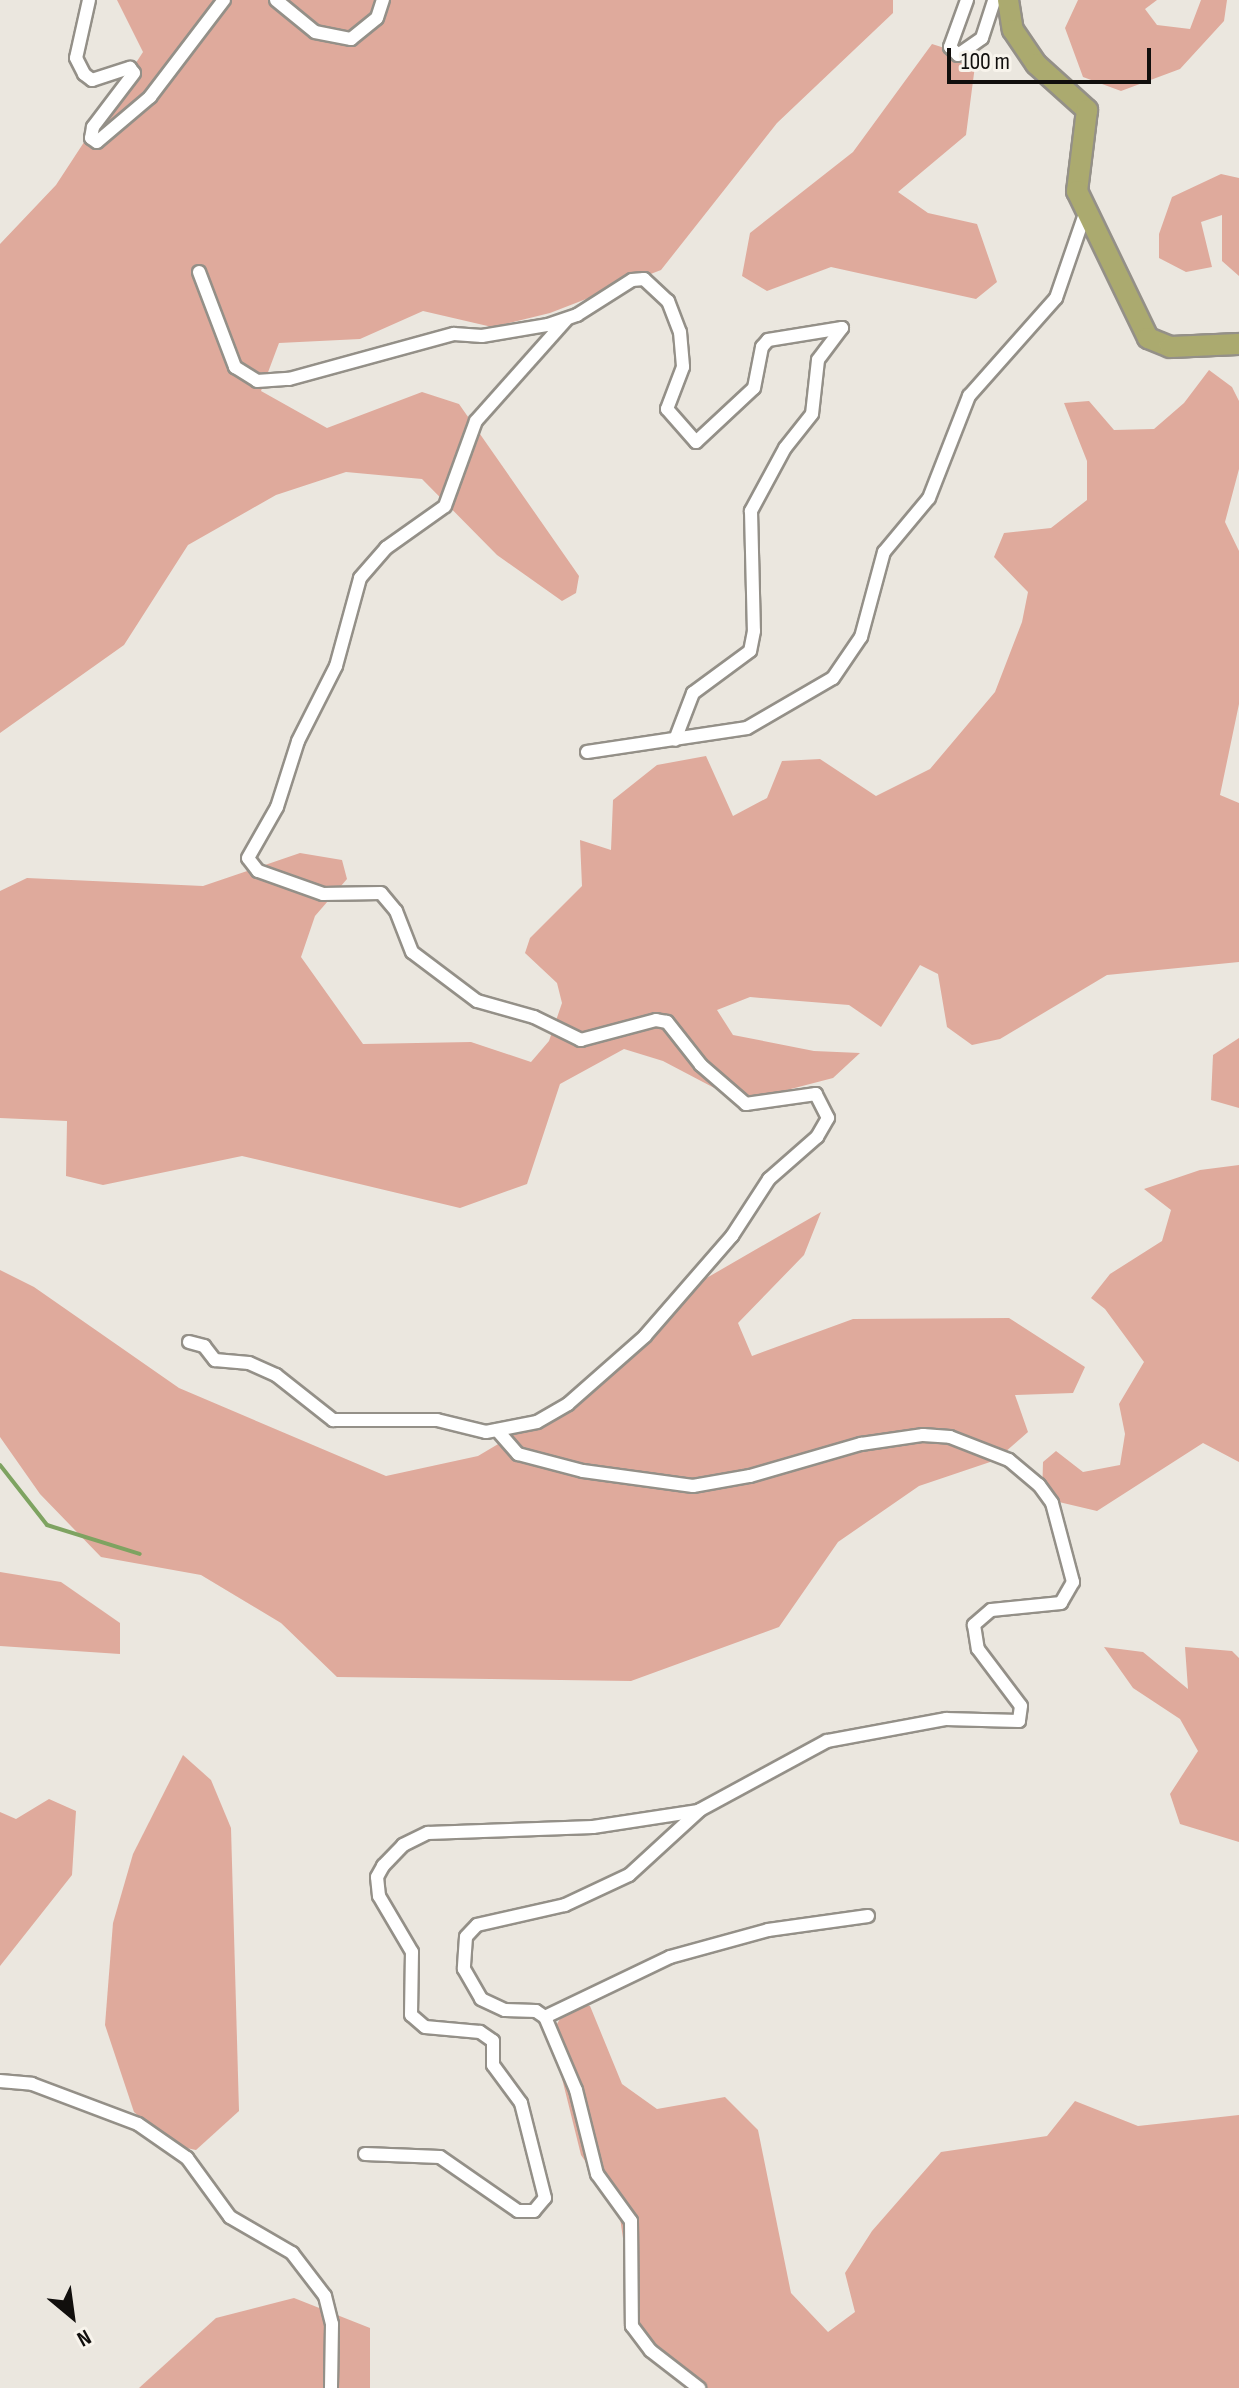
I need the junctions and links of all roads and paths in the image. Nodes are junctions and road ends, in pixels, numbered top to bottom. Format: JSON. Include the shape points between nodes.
{"nodes":[{"id":1,"x":89,"y":0,"type":"edge"},
{"id":2,"x":224,"y":0,"type":"edge"},
{"id":3,"x":276,"y":0,"type":"edge"},
{"id":4,"x":383,"y":0,"type":"edge"},
{"id":5,"x":967,"y":0,"type":"edge"},
{"id":6,"x":994,"y":0,"type":"edge"},
{"id":7,"x":1008,"y":0,"type":"edge"},
{"id":8,"x":1085,"y":214,"type":"junction"},
{"id":9,"x":199,"y":272,"type":"dead end"},
{"id":10,"x":566,"y":320,"type":"junction"},
{"id":11,"x":1239,"y":344,"type":"edge"},
{"id":12,"x":675,"y":740,"type":"junction"},
{"id":13,"x":587,"y":752,"type":"dead end"},
{"id":14,"x":189,"y":1342,"type":"dead end"},
{"id":15,"x":497,"y":1430,"type":"junction"},
{"id":16,"x":700,"y":1810,"type":"junction"},
{"id":17,"x":868,"y":1916,"type":"dead end"},
{"id":18,"x":545,"y":2017,"type":"junction"},
{"id":19,"x":0,"y":2081,"type":"edge"},
{"id":20,"x":365,"y":2154,"type":"dead end"},
{"id":21,"x":331,"y":2388,"type":"edge"},
{"id":22,"x":699,"y":2388,"type":"edge"}],
"edges":[{"from":1,"to":2,"type":"street","via":[[76,58],[84,74],[92,80],[130,68],[134,73],[93,127],[91,138],[97,142],[150,97]]},
{"from":3,"to":4,"type":"street","via":[[315,32],[351,39],[371,26]]},
{"from":5,"to":6,"type":"street","via":[[950,47],[958,55],[982,38]]},
{"from":7,"to":8,"type":"highway","via":[[1013,30],[1036,64],[1087,110],[1090,122],[1076,177]]},
{"from":8,"to":11,"type":"highway","via":[[1148,338],[1170,347]]},
{"from":8,"to":12,"type":"street","via":[[1056,298],[969,396],[929,498],[884,552],[861,637],[845,664],[818,690],[765,721]]},
{"from":9,"to":10,"type":"street","via":[[235,367],[257,381],[289,379],[447,335],[482,336]]},
{"from":10,"to":12,"type":"street","via":[[632,280],[655,286],[675,318],[684,355],[667,409],[696,442],[754,388],[768,340],[844,330],[818,360],[812,414],[785,448],[751,511],[750,651],[693,693]]},
{"from":10,"to":15,"type":"street","via":[[476,421],[445,506],[386,548],[360,578],[336,666],[298,741],[277,807],[248,858],[258,871],[323,894],[381,893],[396,911],[412,952],[477,1001],[534,1017],[581,1040],[656,1020],[667,1022],[701,1065],[746,1104],[816,1094],[828,1118],[817,1137],[769,1179],[732,1236],[628,1353],[550,1415]]},
{"from":12,"to":13,"type":"street"},
{"from":14,"to":15,"type":"street","via":[[204,1346],[215,1360],[249,1363],[276,1375],[333,1420],[437,1420]]},
{"from":15,"to":16,"type":"street","via":[[518,1454],[583,1471],[693,1486],[750,1476],[861,1444],[950,1437],[1009,1460],[1034,1479],[1052,1503],[1073,1582],[1069,1596],[1053,1606],[991,1610],[972,1633],[1021,1706],[1019,1721],[958,1718],[838,1738]]},
{"from":16,"to":18,"type":"street","via":[[629,1875],[565,1905],[489,1921],[469,1932],[462,1954],[475,1993],[505,2010],[536,2011]]},
{"from":16,"to":20,"type":"street","via":[[593,1827],[428,1833],[393,1855],[379,1872],[377,1885],[411,1947],[411,2015],[425,2027],[480,2032],[493,2041],[493,2065],[521,2103],[545,2198],[534,2211],[518,2211],[440,2157]]},
{"from":17,"to":18,"type":"street","via":[[779,1927],[670,1957]]},
{"from":18,"to":22,"type":"street","via":[[576,2090],[597,2174],[631,2221],[632,2326],[651,2351]]},
{"from":19,"to":21,"type":"street","via":[[32,2084],[138,2124],[187,2158],[230,2217],[292,2253],[325,2296],[332,2324]]}]}
